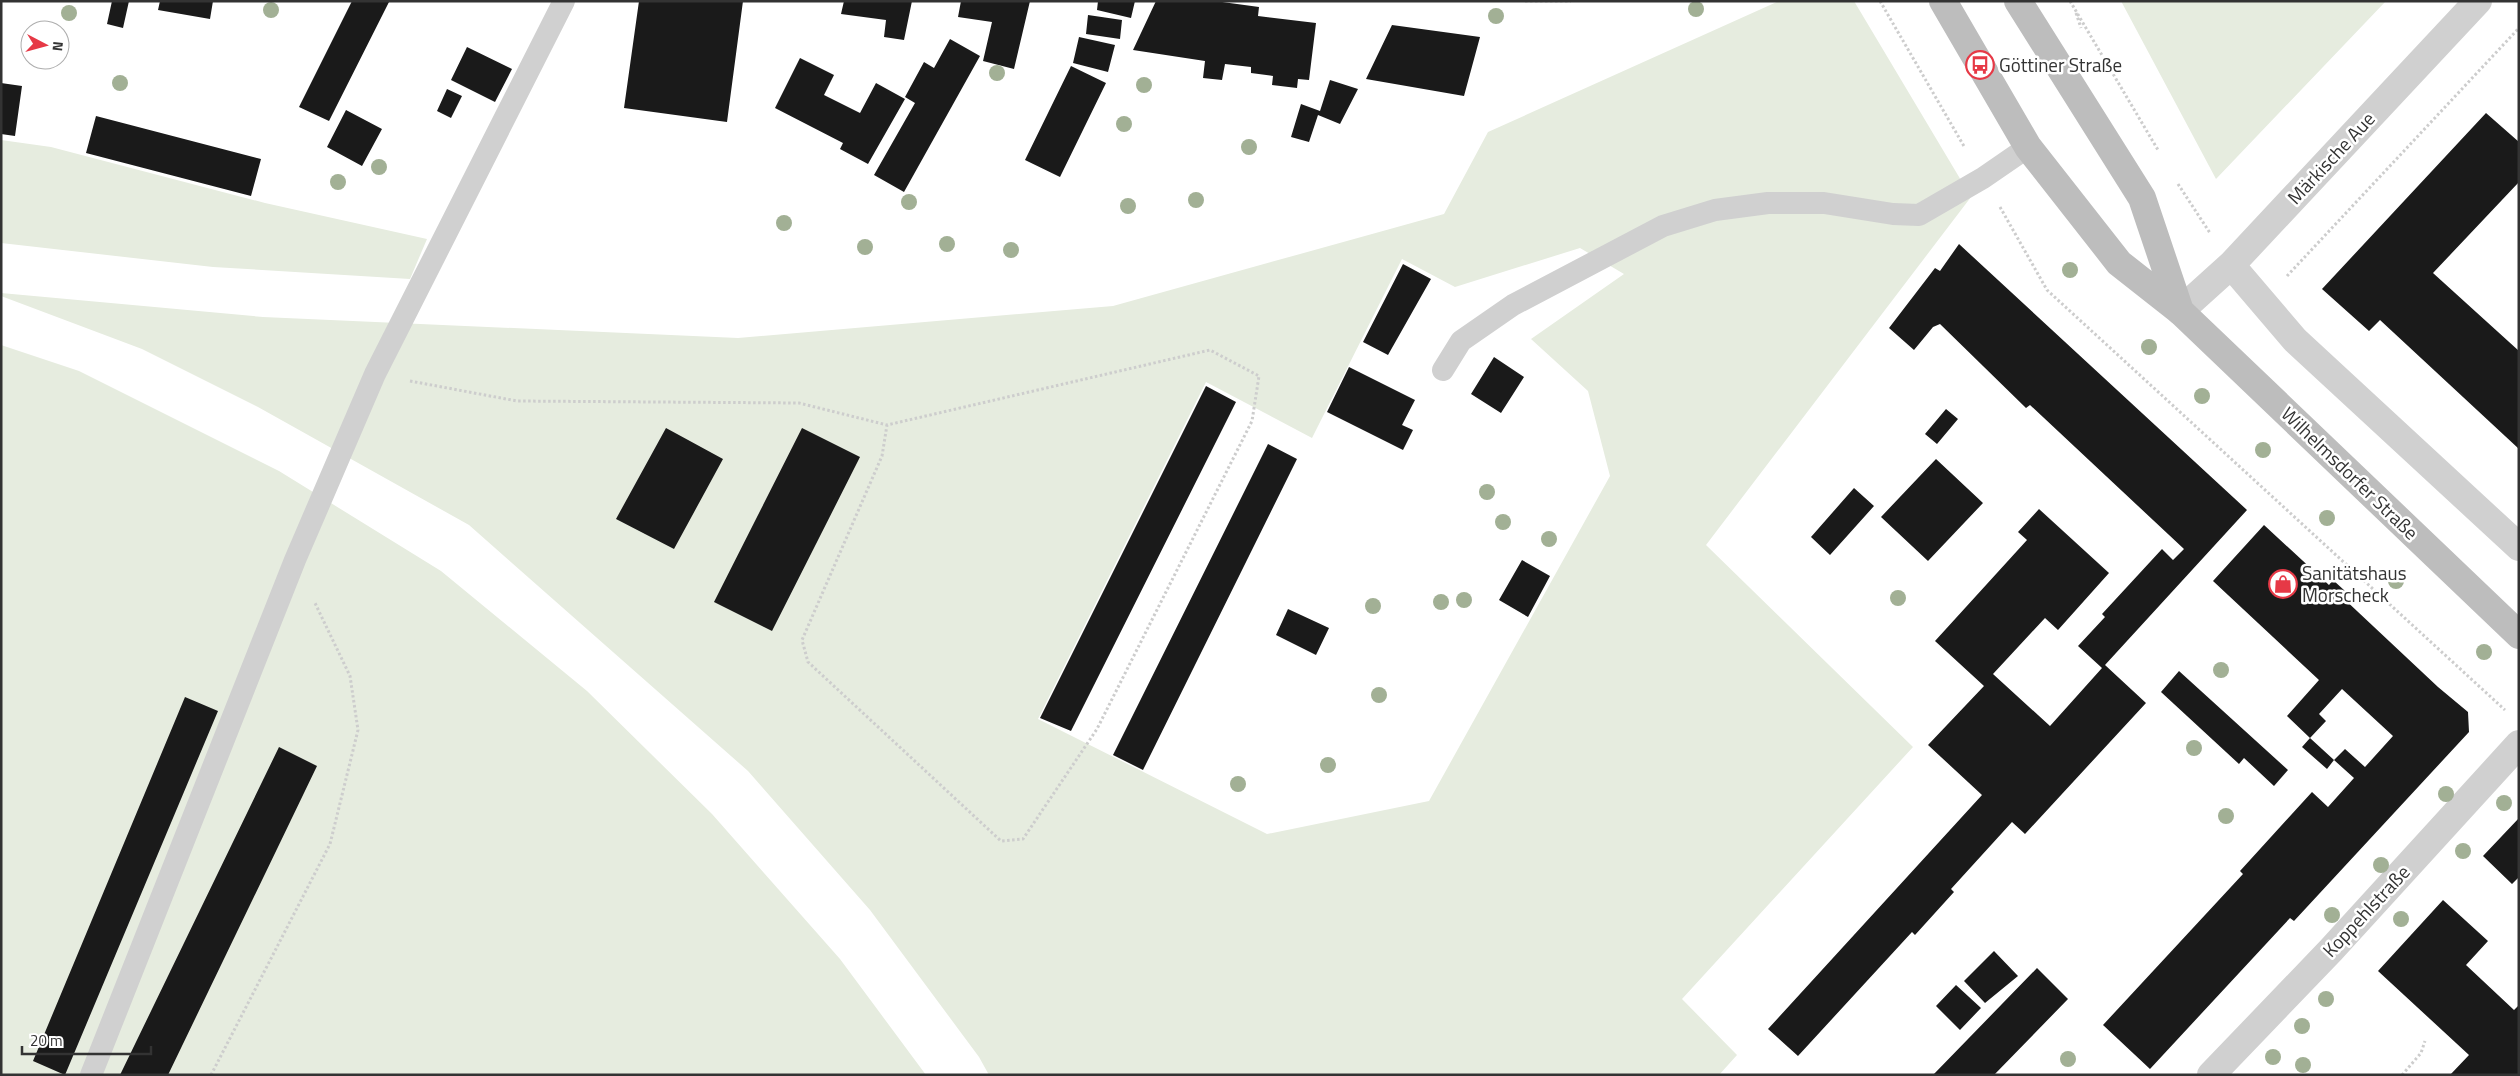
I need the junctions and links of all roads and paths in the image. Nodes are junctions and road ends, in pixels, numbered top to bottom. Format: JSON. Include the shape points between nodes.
{"nodes":[{"id":1,"x":564,"y":1,"type":"edge"},
{"id":2,"x":1525,"y":1,"type":"edge"},
{"id":3,"x":1571,"y":1,"type":"edge"},
{"id":4,"x":1880,"y":1,"type":"edge"},
{"id":5,"x":1943,"y":1,"type":"edge"},
{"id":6,"x":2018,"y":1,"type":"edge"},
{"id":7,"x":2478,"y":1,"type":"edge"},
{"id":8,"x":2072,"y":3,"type":"edge"},
{"id":9,"x":2519,"y":28,"type":"edge"},
{"id":10,"x":2083,"y":36,"type":"dead end"},
{"id":11,"x":1954,"y":116,"type":"dead end"},
{"id":12,"x":1950,"y":120,"type":"junction"},
{"id":13,"x":2028,"y":147,"type":"junction"},
{"id":14,"x":2164,"y":159,"type":"dead end"},
{"id":15,"x":2174,"y":176,"type":"dead end"},
{"id":16,"x":1983,"y":178,"type":"junction"},
{"id":17,"x":2231,"y":265,"type":"junction"},
{"id":18,"x":2262,"y":302,"type":"junction"},
{"id":19,"x":2180,"y":311,"type":"junction"},
{"id":20,"x":1443,"y":370,"type":"dead end"},
{"id":21,"x":375,"y":374,"type":"junction"},
{"id":22,"x":887,"y":425,"type":"junction"},
{"id":23,"x":2519,"y":547,"type":"edge"},
{"id":24,"x":295,"y":560,"type":"junction"},
{"id":25,"x":2519,"y":635,"type":"edge"},
{"id":26,"x":2512,"y":716,"type":"dead end"},
{"id":27,"x":2519,"y":744,"type":"edge"},
{"id":28,"x":2425,"y":1041,"type":"dead end"},
{"id":29,"x":91,"y":1075,"type":"edge"},
{"id":30,"x":211,"y":1075,"type":"edge"},
{"id":31,"x":2211,"y":1075,"type":"edge"},
{"id":32,"x":2402,"y":1075,"type":"edge"}],
"edges":[{"from":1,"to":21,"type":"lane"},
{"from":2,"to":3,"type":"path"},
{"from":4,"to":12,"type":"path","via":[[1903,35]]},
{"from":5,"to":13,"type":"main road","name":"Wilhelmsdorfer Straße"},
{"from":6,"to":19,"type":"main road","name":"Wilhelmsdorfer Straße","via":[[2142,198]]},
{"from":7,"to":17,"type":"street","name":"Märkische Aue"},
{"from":8,"to":10,"type":"path"},
{"from":8,"to":14,"type":"path"},
{"from":9,"to":18,"type":"path"},
{"from":11,"to":12,"type":"path"},
{"from":12,"to":16,"type":"path"},
{"from":13,"to":16,"type":"lane"},
{"from":13,"to":19,"type":"main road","name":"Wilhelmsdorfer Straße","via":[[2119,263]]},
{"from":15,"to":17,"type":"path"},
{"from":16,"to":20,"type":"lane","via":[[1919,215],[1824,203],[1768,203],[1715,210],[1663,226],[1513,305],[1461,341]]},
{"from":16,"to":26,"type":"path","via":[[2048,290]]},
{"from":17,"to":18,"type":"street"},
{"from":17,"to":19,"type":"street","name":"Märkische Aue"},
{"from":18,"to":23,"type":"street","via":[[2295,340]]},
{"from":19,"to":25,"type":"main road","name":"Wilhelmsdorfer Straße"},
{"from":21,"to":22,"type":"path","via":[[517,401],[798,403]]},
{"from":21,"to":24,"type":"lane"},
{"from":22,"to":22,"type":"path","via":[[882,456],[802,640],[808,662],[1001,841],[1023,839],[1097,730],[1252,421],[1259,376],[1210,350]]},
{"from":24,"to":29,"type":"lane"},
{"from":24,"to":30,"type":"path","via":[[350,676],[358,730],[330,844]]},
{"from":27,"to":31,"type":"street","name":"Koppehlstraße","via":[[2331,950]]},
{"from":28,"to":32,"type":"path","via":[[2420,1053]]}]}
